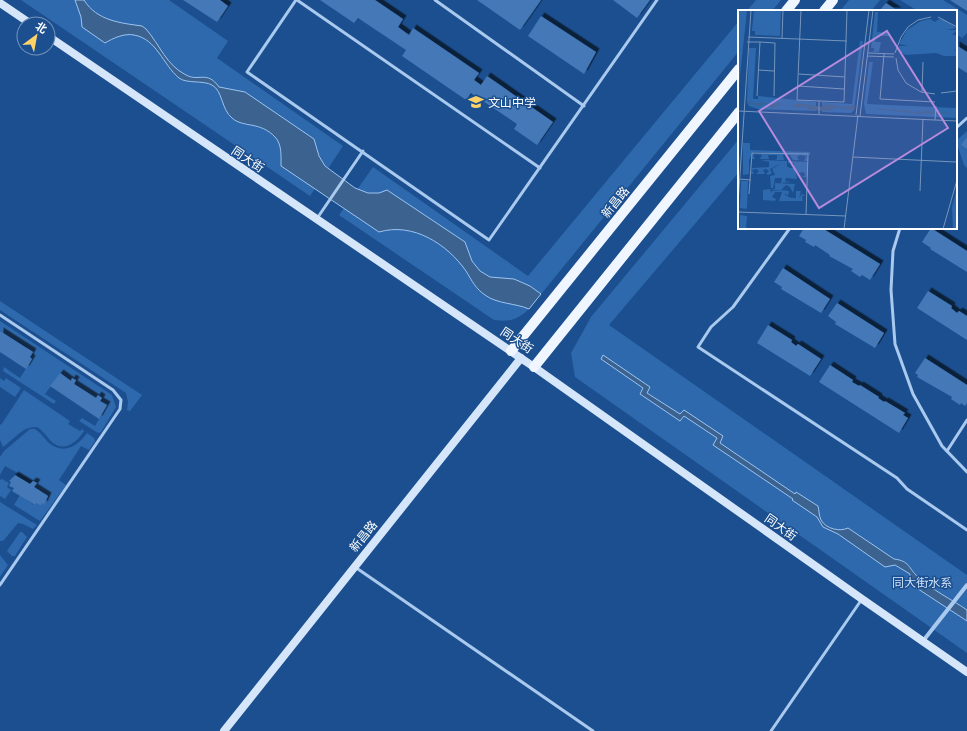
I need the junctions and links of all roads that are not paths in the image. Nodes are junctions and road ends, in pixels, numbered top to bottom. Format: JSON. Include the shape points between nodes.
{"nodes":[{"id":1,"x":297,"y":0,"type":"edge"},
{"id":2,"x":434,"y":0,"type":"edge"},
{"id":3,"x":657,"y":0,"type":"edge"},
{"id":4,"x":795,"y":0,"type":"edge"},
{"id":5,"x":833,"y":0,"type":"edge"},
{"id":6,"x":0,"y":3,"type":"edge"},
{"id":7,"x":787,"y":10,"type":"edge"},
{"id":8,"x":825,"y":10,"type":"edge"},
{"id":9,"x":19,"y":16,"type":"edge"},
{"id":10,"x":56,"y":41,"type":"edge"},
{"id":11,"x":738,"y":70,"type":"edge"},
{"id":12,"x":584,"y":106,"type":"junction"},
{"id":13,"x":738,"y":113,"type":"edge"},
{"id":14,"x":967,"y":118,"type":"edge"},
{"id":15,"x":957,"y":127,"type":"edge"},
{"id":16,"x":363,"y":151,"type":"junction"},
{"id":17,"x":540,"y":168,"type":"junction"},
{"id":18,"x":316,"y":220,"type":"junction"},
{"id":19,"x":789,"y":229,"type":"edge"},
{"id":20,"x":900,"y":229,"type":"edge"},
{"id":21,"x":0,"y":315,"type":"edge"},
{"id":22,"x":511,"y":351,"type":"junction"},
{"id":23,"x":521,"y":358,"type":"junction"},
{"id":24,"x":534,"y":367,"type":"junction"},
{"id":25,"x":967,"y":420,"type":"edge"},
{"id":26,"x":947,"y":451,"type":"junction"},
{"id":27,"x":967,"y":472,"type":"edge"},
{"id":28,"x":967,"y":530,"type":"edge"},
{"id":29,"x":355,"y":567,"type":"junction"},
{"id":30,"x":0,"y":585,"type":"edge"},
{"id":31,"x":967,"y":585,"type":"edge"},
{"id":32,"x":862,"y":599,"type":"junction"},
{"id":33,"x":923,"y":641,"type":"junction"},
{"id":34,"x":967,"y":672,"type":"edge"},
{"id":35,"x":224,"y":731,"type":"edge"},
{"id":36,"x":593,"y":731,"type":"edge"},
{"id":37,"x":771,"y":731,"type":"edge"}],
"edges":[{"from":1,"to":16,"type":"lane","via":[[247,72]]},
{"from":1,"to":17,"type":"lane"},
{"from":2,"to":12,"type":"lane"},
{"from":3,"to":12,"type":"lane"},
{"from":4,"to":7,"type":"main road"},
{"from":5,"to":8,"type":"main road"},
{"from":6,"to":9,"type":"street"},
{"from":10,"to":18,"type":"street","name":"同大街"},
{"from":11,"to":22,"type":"main road","name":"新昌路"},
{"from":12,"to":17,"type":"lane"},
{"from":13,"to":24,"type":"main road"},
{"from":14,"to":15,"type":"lane"},
{"from":16,"to":17,"type":"lane","via":[[489,240]]},
{"from":16,"to":18,"type":"lane"},
{"from":18,"to":22,"type":"street","name":"同大街"},
{"from":19,"to":28,"type":"lane","via":[[734,307],[711,327],[698,347],[897,478],[907,488]]},
{"from":20,"to":26,"type":"lane","via":[[893,251],[891,290],[895,344],[913,394]]},
{"from":21,"to":30,"type":"lane","via":[[113,390],[121,400],[120,409]]},
{"from":22,"to":23,"type":"street","name":"同大街"},
{"from":23,"to":24,"type":"street","name":"同大街"},
{"from":23,"to":29,"type":"street","name":"新昌路"},
{"from":24,"to":32,"type":"street","name":"同大街"},
{"from":25,"to":26,"type":"lane"},
{"from":26,"to":27,"type":"lane"},
{"from":29,"to":35,"type":"street","name":"新昌路"},
{"from":29,"to":36,"type":"lane"},
{"from":31,"to":33,"type":"street"},
{"from":32,"to":33,"type":"street","name":"同大街"},
{"from":32,"to":37,"type":"lane"},
{"from":33,"to":34,"type":"street","name":"同大街"}]}
